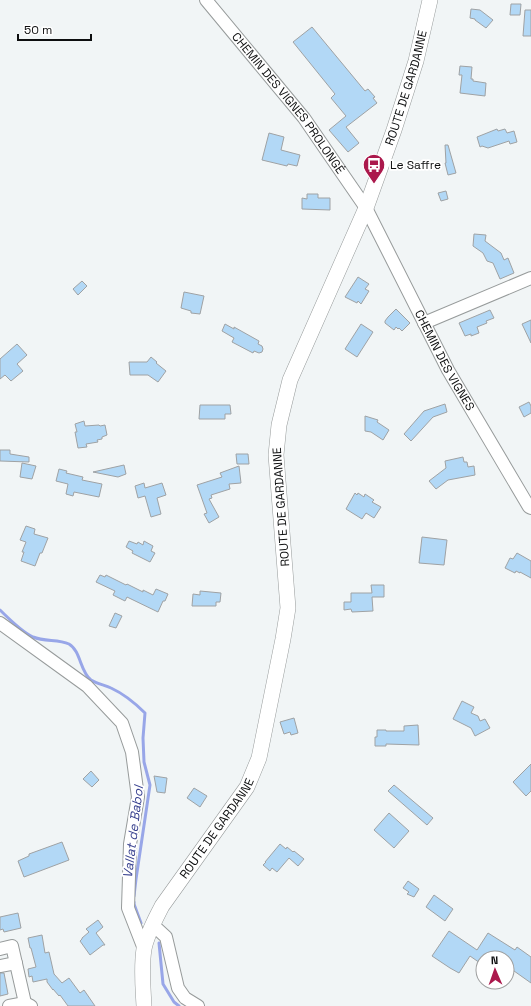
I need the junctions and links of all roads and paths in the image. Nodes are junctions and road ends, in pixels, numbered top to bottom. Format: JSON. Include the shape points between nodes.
{"nodes":[{"id":1,"x":206,"y":0,"type":"edge"},
{"id":2,"x":430,"y":0,"type":"edge"},
{"id":3,"x":366,"y":208,"type":"junction"},
{"id":4,"x":531,"y":278,"type":"edge"},
{"id":5,"x":424,"y":323,"type":"junction"},
{"id":6,"x":531,"y":508,"type":"edge"},
{"id":7,"x":0,"y":623,"type":"edge"},
{"id":8,"x":153,"y":924,"type":"junction"},
{"id":9,"x":0,"y":949,"type":"edge"},
{"id":10,"x":144,"y":949,"type":"junction"},
{"id":11,"x":16,"y":963,"type":"junction"},
{"id":12,"x":0,"y":966,"type":"edge"},
{"id":13,"x":28,"y":1004,"type":"edge"},
{"id":14,"x":9,"y":1006,"type":"edge"},
{"id":15,"x":144,"y":1006,"type":"edge"},
{"id":16,"x":198,"y":1006,"type":"edge"}],
"edges":[{"from":1,"to":3,"type":"street","name":"CHEMIN DES VIGNES PROLONGÉ","via":[[304,118]]},
{"from":2,"to":3,"type":"street","name":"ROUTE DE GARDANNE","via":[[416,61]]},
{"from":3,"to":5,"type":"street","name":"CHEMIN DES VIGNES"},
{"from":3,"to":8,"type":"street","name":"ROUTE DE GARDANNE","via":[[290,380],[278,425],[276,455],[288,608],[259,758],[247,787],[162,906]]},
{"from":4,"to":5,"type":"street"},
{"from":5,"to":6,"type":"street","name":"CHEMIN DES VIGNES","via":[[448,370]]},
{"from":7,"to":10,"type":"street","via":[[87,686],[122,723],[132,752],[138,797],[130,844],[128,908]]},
{"from":8,"to":10,"type":"street","name":"ROUTE DE GARDANNE"},
{"from":8,"to":16,"type":"street","via":[[166,937],[178,988],[185,998]]},
{"from":9,"to":11,"type":"street","via":[[12,946]]},
{"from":10,"to":15,"type":"street","name":"ROUTE DE GARDANNE"},
{"from":11,"to":12,"type":"street"},
{"from":11,"to":13,"type":"street"},
{"from":13,"to":14,"type":"street"}]}
